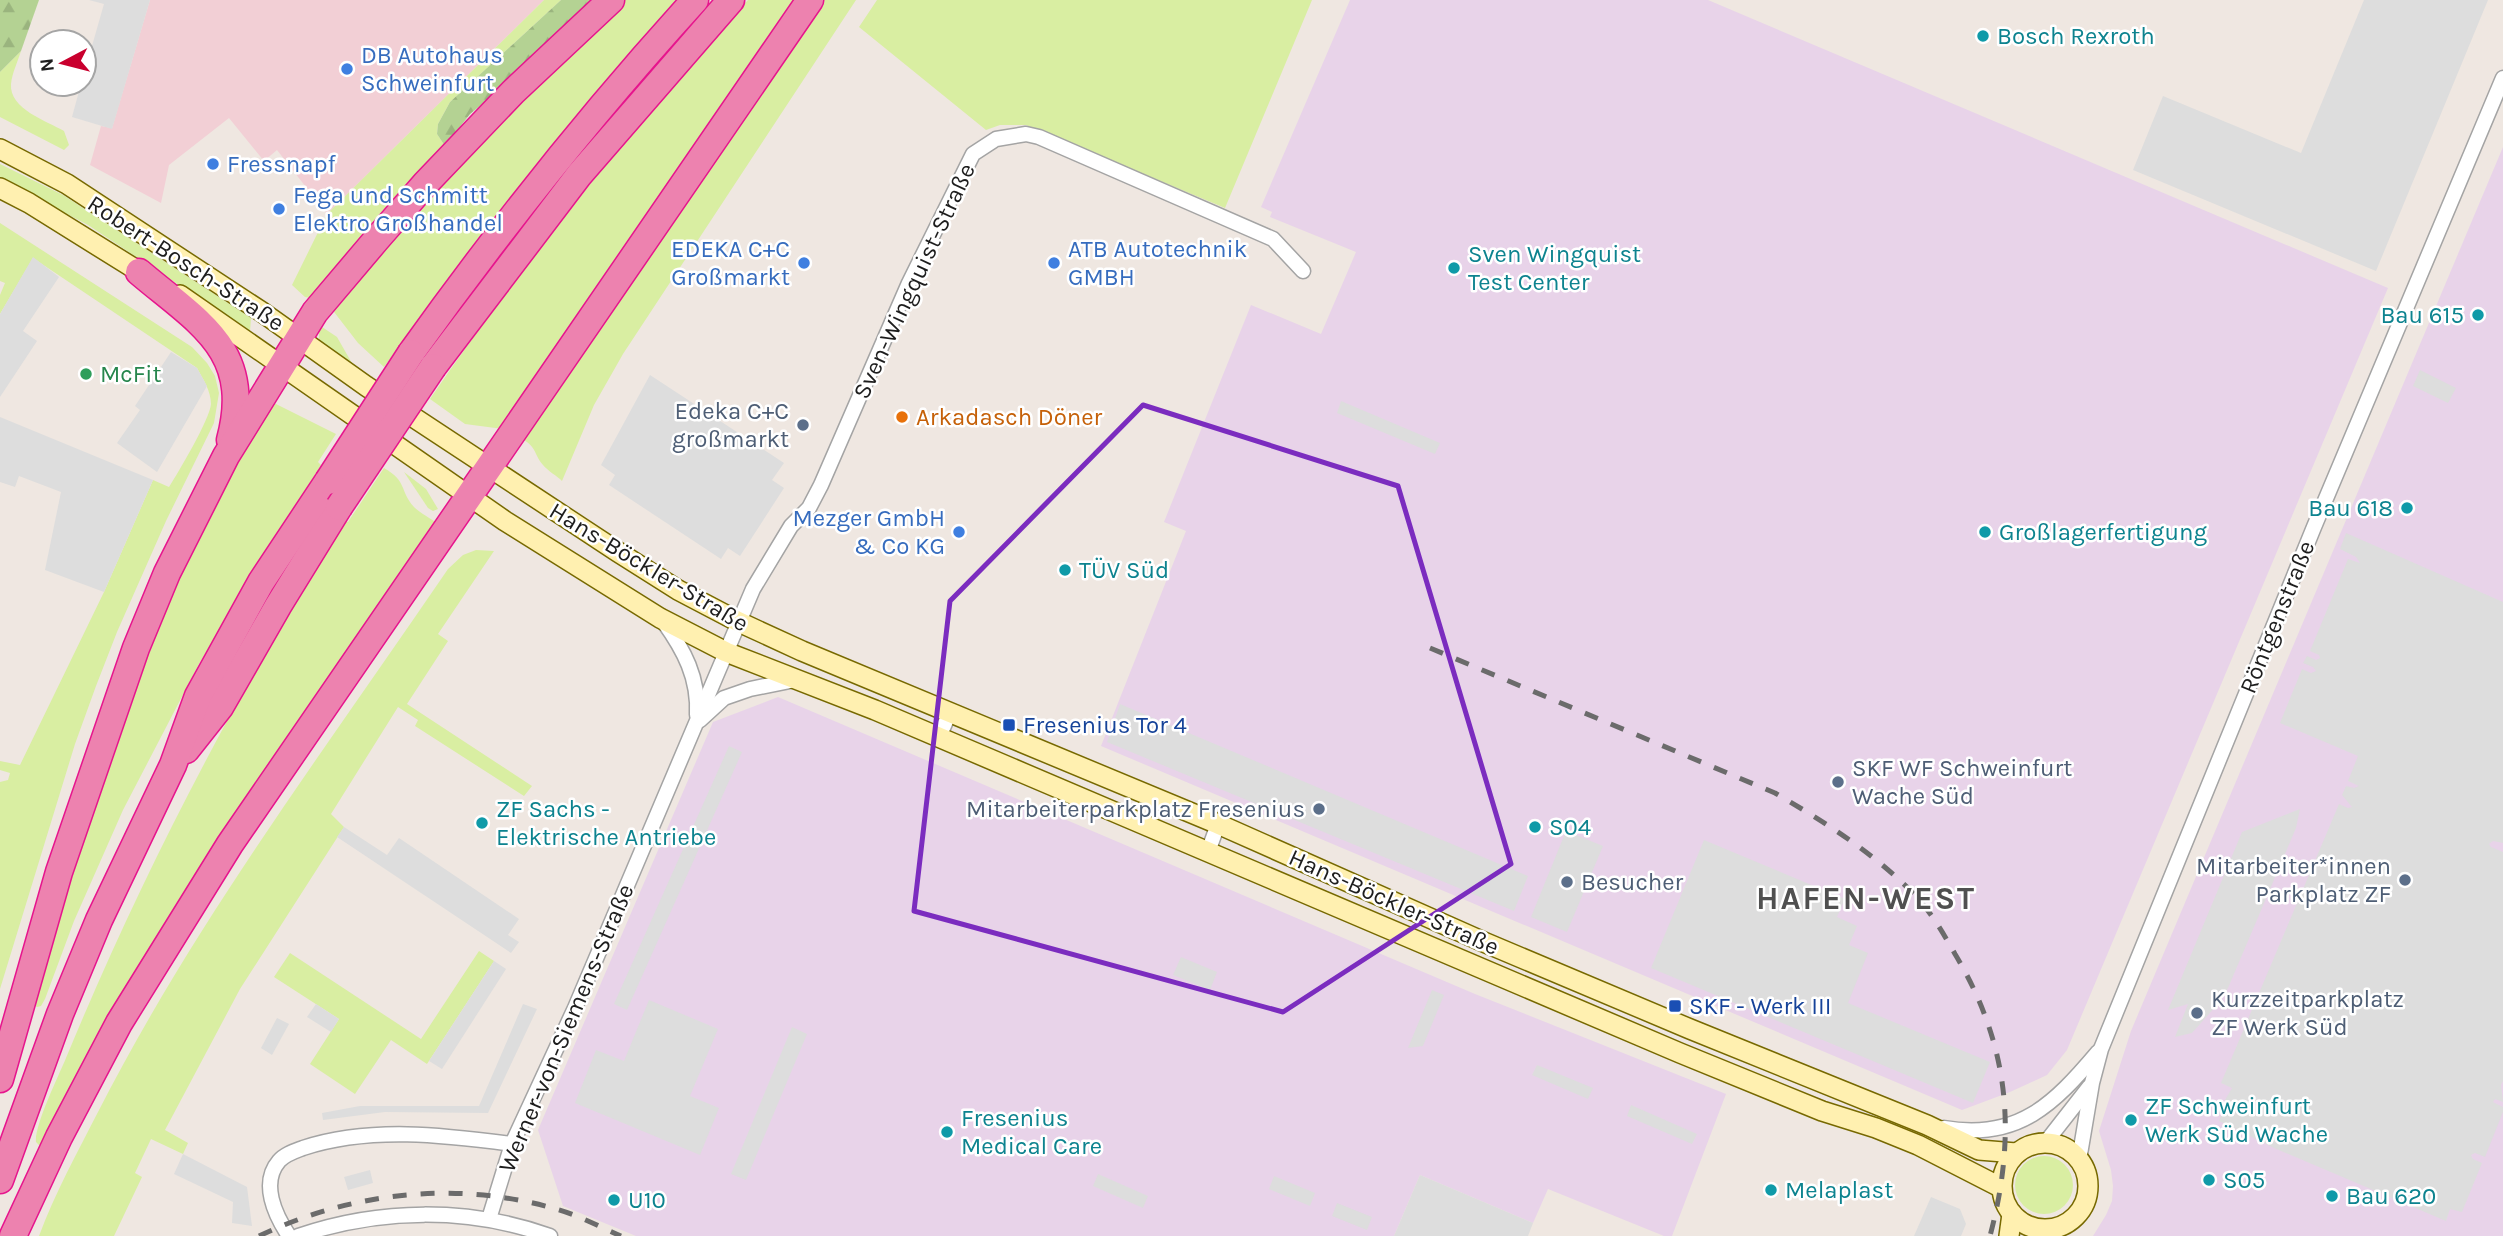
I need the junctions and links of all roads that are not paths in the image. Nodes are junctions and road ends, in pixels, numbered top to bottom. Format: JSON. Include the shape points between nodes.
{"nodes":[{"id":1,"x":611,"y":0,"type":"edge"},
{"id":2,"x":695,"y":0,"type":"edge"},
{"id":3,"x":731,"y":0,"type":"edge"},
{"id":4,"x":810,"y":0,"type":"edge"},
{"id":5,"x":2503,"y":78,"type":"edge"},
{"id":6,"x":0,"y":149,"type":"edge"},
{"id":7,"x":0,"y":188,"type":"edge"},
{"id":8,"x":1303,"y":271,"type":"dead end"},
{"id":9,"x":139,"y":272,"type":"junction"},
{"id":10,"x":298,"y":337,"type":"junction"},
{"id":11,"x":282,"y":366,"type":"junction"},
{"id":12,"x":366,"y":386,"type":"joint"},
{"id":13,"x":342,"y":406,"type":"joint"},
{"id":14,"x":226,"y":456,"type":"junction"},
{"id":15,"x":489,"y":467,"type":"junction"},
{"id":16,"x":469,"y":496,"type":"junction"},
{"id":17,"x":660,"y":618,"type":"junction"},
{"id":18,"x":739,"y":622,"type":"junction"},
{"id":19,"x":726,"y":652,"type":"junction"},
{"id":20,"x":796,"y":680,"type":"junction"},
{"id":21,"x":950,"y":712,"type":"junction"},
{"id":22,"x":696,"y":723,"type":"junction"},
{"id":23,"x":939,"y":737,"type":"junction"},
{"id":24,"x":173,"y":765,"type":"junction"},
{"id":25,"x":1218,"y":824,"type":"junction"},
{"id":26,"x":1208,"y":852,"type":"junction"},
{"id":27,"x":1570,"y":979,"type":"junction"},
{"id":28,"x":1559,"y":1003,"type":"junction"},
{"id":29,"x":1690,"y":1029,"type":"junction"},
{"id":30,"x":2101,"y":1049,"type":"junction"},
{"id":31,"x":1680,"y":1054,"type":"junction"},
{"id":32,"x":1800,"y":1072,"type":"junction"},
{"id":33,"x":0,"y":1079,"type":"edge"},
{"id":34,"x":2092,"y":1083,"type":"junction"},
{"id":35,"x":1789,"y":1098,"type":"junction"},
{"id":36,"x":1927,"y":1125,"type":"junction"},
{"id":37,"x":2046,"y":1142,"type":"junction"},
{"id":38,"x":512,"y":1144,"type":"junction"},
{"id":39,"x":2016,"y":1153,"type":"junction"},
{"id":40,"x":2080,"y":1160,"type":"junction"},
{"id":41,"x":0,"y":1180,"type":"edge"},
{"id":42,"x":2000,"y":1187,"type":"junction"},
{"id":43,"x":2012,"y":1214,"type":"junction"},
{"id":44,"x":489,"y":1219,"type":"junction"},
{"id":45,"x":2041,"y":1233,"type":"edge"},
{"id":46,"x":13,"y":1236,"type":"edge"},
{"id":47,"x":289,"y":1236,"type":"edge"},
{"id":48,"x":298,"y":1236,"type":"edge"},
{"id":49,"x":550,"y":1236,"type":"edge"},
{"id":50,"x":2009,"y":1236,"type":"edge"}],
"edges":[{"from":1,"to":10,"type":"highway","via":[[513,92],[425,184]]},
{"from":2,"to":24,"type":"highway","bridge":true,"via":[[551,166],[411,353],[261,582],[198,696]]},
{"from":3,"to":24,"type":"highway","bridge":true,"via":[[579,175],[433,368],[340,507],[220,707]]},
{"from":4,"to":15,"type":"highway"},
{"from":5,"to":30,"type":"street","name":"Röntgenstraße"},
{"from":6,"to":10,"type":"street","name":"Robert-Bosch-Straße","via":[[67,184]]},
{"from":7,"to":9,"type":"street","name":"Robert-Bosch-Straße"},
{"from":8,"to":18,"type":"street","name":"Sven-Wingquist-Straße","via":[[1273,239],[1039,137],[1010,135],[984,145],[973,154],[909,283],[821,485],[753,589]]},
{"from":9,"to":11,"type":"street","name":"Robert-Bosch-Straße","via":[[194,302]]},
{"from":9,"to":14,"type":"highway","via":[[209,332],[234,373],[234,428]]},
{"from":10,"to":11,"type":"highway"},
{"from":10,"to":12,"type":"street","name":"Robert-Bosch-Straße"},
{"from":11,"to":13,"type":"street","name":"Robert-Bosch-Straße"},
{"from":11,"to":14,"type":"highway"},
{"from":12,"to":15,"type":"street","name":"Hans-Böckler-Straße"},
{"from":13,"to":16,"type":"street","name":"Hans-Böckler-Straße"},
{"from":14,"to":33,"type":"highway","via":[[167,573],[136,648],[59,872]]},
{"from":15,"to":16,"type":"highway"},
{"from":15,"to":18,"type":"street","name":"Hans-Böckler-Straße","via":[[668,584]]},
{"from":16,"to":17,"type":"street","name":"Hans-Böckler-Straße"},
{"from":16,"to":46,"type":"highway","via":[[230,844],[156,961],[59,1137]]},
{"from":17,"to":19,"type":"street","name":"Hans-Böckler-Straße"},
{"from":17,"to":22,"type":"street","name":"Hans-Böckler-Straße","via":[[680,645],[695,679]]},
{"from":18,"to":19,"type":"street","name":"Werner-von-Siemens-Straße"},
{"from":18,"to":21,"type":"street","name":"Hans-Böckler-Straße"},
{"from":19,"to":20,"type":"street","name":"Hans-Böckler-Straße"},
{"from":19,"to":22,"type":"street","name":"Werner-von-Siemens-Straße"},
{"from":20,"to":22,"type":"street","name":"Werner-von-Siemens-Straße","via":[[724,698]]},
{"from":20,"to":23,"type":"street","name":"Hans-Böckler-Straße"},
{"from":21,"to":23,"type":"street"},
{"from":21,"to":25,"type":"street","name":"Hans-Böckler-Straße"},
{"from":22,"to":38,"type":"street","name":"Werner-von-Siemens-Straße"},
{"from":23,"to":26,"type":"street","name":"Hans-Böckler-Straße"},
{"from":24,"to":41,"type":"highway","via":[[99,920]]},
{"from":25,"to":26,"type":"street"},
{"from":25,"to":27,"type":"street","name":"Hans-Böckler-Straße"},
{"from":26,"to":28,"type":"street","name":"Hans-Böckler-Straße"},
{"from":27,"to":28,"type":"street"},
{"from":27,"to":29,"type":"street","name":"Hans-Böckler-Straße"},
{"from":28,"to":31,"type":"street","name":"Hans-Böckler-Straße"},
{"from":29,"to":31,"type":"street"},
{"from":29,"to":32,"type":"street","name":"Hans-Böckler-Straße"},
{"from":30,"to":34,"type":"street","name":"Röntgenstraße"},
{"from":30,"to":36,"type":"street","via":[[2065,1091],[2022,1121],[1981,1129]]},
{"from":31,"to":35,"type":"street","name":"Hans-Böckler-Straße"},
{"from":32,"to":35,"type":"street"},
{"from":32,"to":36,"type":"street","name":"Hans-Böckler-Straße"},
{"from":34,"to":37,"type":"street","name":"Röntgenstraße"},
{"from":34,"to":40,"type":"street","name":"Röntgenstraße"},
{"from":35,"to":42,"type":"street","name":"Hans-Böckler-Straße","via":[[1918,1145]]},
{"from":36,"to":39,"type":"street","name":"Hans-Böckler-Straße","via":[[1979,1150]]},
{"from":37,"to":39,"type":"street"},
{"from":37,"to":40,"type":"street"},
{"from":38,"to":44,"type":"street","name":"Werner-von-Siemens-Straße"},
{"from":38,"to":47,"type":"street","via":[[448,1136],[360,1136],[291,1152],[279,1160],[270,1192]]},
{"from":39,"to":42,"type":"street","via":[[2006,1164]]},
{"from":40,"to":45,"type":"street","via":[[2088,1187],[2080,1213]]},
{"from":42,"to":43,"type":"street"},
{"from":43,"to":45,"type":"street"},
{"from":43,"to":50,"type":"street"},
{"from":44,"to":48,"type":"street","via":[[446,1215],[372,1218]]},
{"from":44,"to":49,"type":"street"}]}
